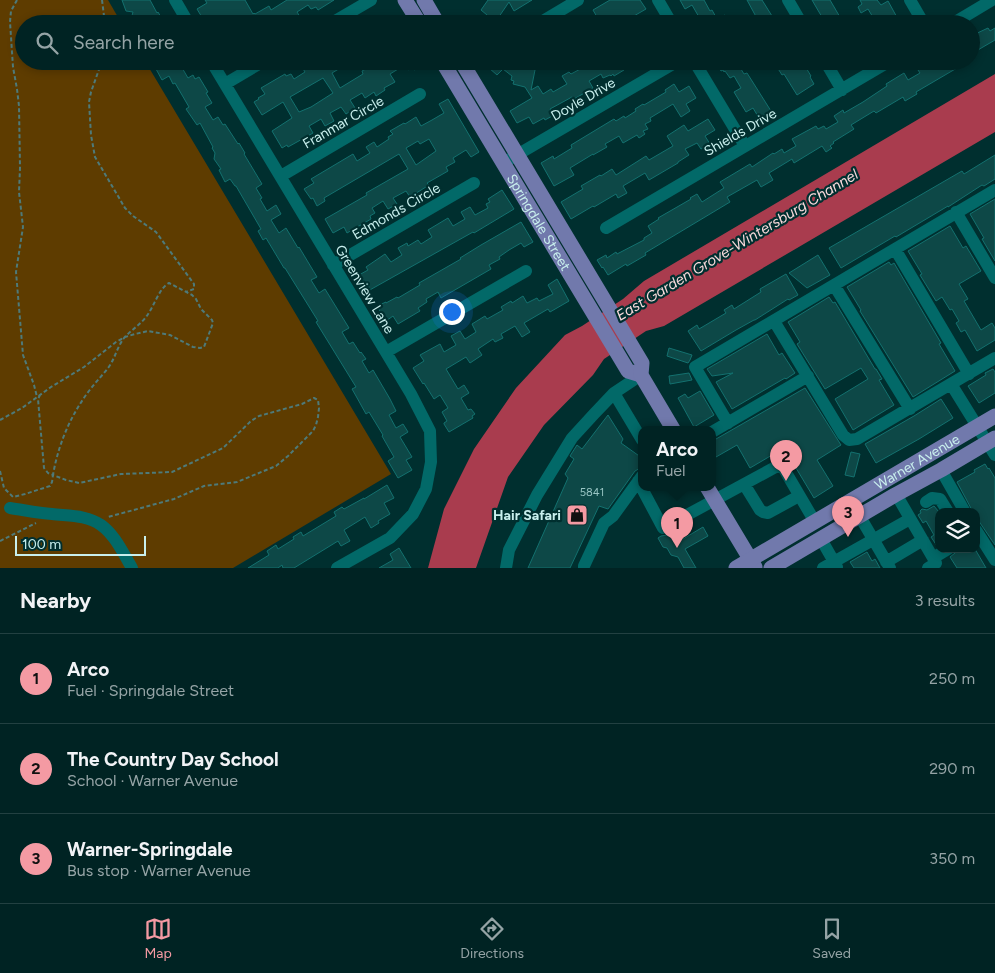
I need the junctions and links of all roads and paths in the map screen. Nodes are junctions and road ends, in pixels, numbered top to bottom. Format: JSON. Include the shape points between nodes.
{"nodes":[{"id":1,"x":17,"y":0,"type":"edge"},
{"id":2,"x":102,"y":0,"type":"edge"},
{"id":3,"x":175,"y":0,"type":"edge"},
{"id":4,"x":371,"y":0,"type":"edge"},
{"id":5,"x":405,"y":0,"type":"edge"},
{"id":6,"x":424,"y":0,"type":"edge"},
{"id":7,"x":578,"y":0,"type":"edge"},
{"id":8,"x":658,"y":0,"type":"edge"},
{"id":9,"x":788,"y":0,"type":"edge"},
{"id":10,"x":910,"y":0,"type":"edge"},
{"id":11,"x":992,"y":0,"type":"edge"},
{"id":12,"x":104,"y":15,"type":"edge"},
{"id":13,"x":184,"y":15,"type":"edge"},
{"id":14,"x":345,"y":15,"type":"edge"},
{"id":15,"x":414,"y":15,"type":"edge"},
{"id":16,"x":433,"y":15,"type":"edge"},
{"id":17,"x":553,"y":15,"type":"edge"},
{"id":18,"x":667,"y":15,"type":"edge"},
{"id":19,"x":797,"y":15,"type":"edge"},
{"id":20,"x":919,"y":15,"type":"edge"},
{"id":21,"x":967,"y":15,"type":"edge"},
{"id":22,"x":99,"y":70,"type":"edge"},
{"id":23,"x":216,"y":70,"type":"edge"},
{"id":24,"x":249,"y":70,"type":"edge"},
{"id":25,"x":447,"y":70,"type":"edge"},
{"id":26,"x":466,"y":70,"type":"edge"},
{"id":27,"x":663,"y":70,"type":"edge"},
{"id":28,"x":699,"y":70,"type":"edge"},
{"id":29,"x":830,"y":70,"type":"edge"},
{"id":30,"x":875,"y":70,"type":"edge"},
{"id":31,"x":225,"y":84,"type":"junction"},
{"id":32,"x":842,"y":90,"type":"junction"},
{"id":33,"x":420,"y":94,"type":"dead end"},
{"id":34,"x":745,"y":146,"type":"junction"},
{"id":35,"x":518,"y":155,"type":"junction"},
{"id":36,"x":504,"y":163,"type":"junction"},
{"id":37,"x":281,"y":176,"type":"junction"},
{"id":38,"x":474,"y":183,"type":"dead end"},
{"id":39,"x":995,"y":190,"type":"edge"},
{"id":40,"x":956,"y":212,"type":"junction"},
{"id":41,"x":606,"y":228,"type":"dead end"},
{"id":42,"x":895,"y":249,"type":"junction"},
{"id":43,"x":333,"y":265,"type":"junction"},
{"id":44,"x":526,"y":271,"type":"dead end"},
{"id":45,"x":995,"y":278,"type":"edge"},
{"id":46,"x":834,"y":285,"type":"junction"},
{"id":47,"x":186,"y":292,"type":"junction"},
{"id":48,"x":774,"y":320,"type":"junction"},
{"id":49,"x":125,"y":337,"type":"junction"},
{"id":50,"x":386,"y":352,"type":"junction"},
{"id":51,"x":995,"y":358,"type":"edge"},
{"id":52,"x":969,"y":374,"type":"junction"},
{"id":53,"x":641,"y":375,"type":"junction"},
{"id":54,"x":808,"y":376,"type":"junction"},
{"id":55,"x":951,"y":384,"type":"junction"},
{"id":56,"x":614,"y":393,"type":"junction"},
{"id":57,"x":41,"y":394,"type":"junction"},
{"id":58,"x":37,"y":397,"type":"junction"},
{"id":59,"x":910,"y":409,"type":"junction"},
{"id":60,"x":995,"y":416,"type":"edge"},
{"id":61,"x":0,"y":420,"type":"edge"},
{"id":62,"x":728,"y":423,"type":"junction"},
{"id":63,"x":672,"y":426,"type":"edge"},
{"id":64,"x":977,"y":426,"type":"junction"},
{"id":65,"x":716,"y":430,"type":"edge"},
{"id":66,"x":638,"y":433,"type":"edge"},
{"id":67,"x":992,"y":445,"type":"edge"},
{"id":68,"x":911,"y":465,"type":"junction"},
{"id":69,"x":0,"y":471,"type":"edge"},
{"id":70,"x":938,"y":472,"type":"junction"},
{"id":71,"x":53,"y":475,"type":"junction"},
{"id":72,"x":638,"y":482,"type":"edge"},
{"id":73,"x":744,"y":484,"type":"junction"},
{"id":74,"x":646,"y":491,"type":"edge"},
{"id":75,"x":709,"y":491,"type":"edge"},
{"id":76,"x":896,"y":494,"type":"junction"},
{"id":77,"x":800,"y":496,"type":"junction"},
{"id":78,"x":715,"y":500,"type":"junction"},
{"id":79,"x":10,"y":508,"type":"dead end"},
{"id":80,"x":946,"y":508,"type":"edge"},
{"id":81,"x":955,"y":508,"type":"edge"},
{"id":82,"x":962,"y":508,"type":"edge"},
{"id":83,"x":54,"y":515,"type":"junction"},
{"id":84,"x":859,"y":515,"type":"junction"},
{"id":85,"x":909,"y":516,"type":"junction"},
{"id":86,"x":95,"y":521,"type":"junction"},
{"id":87,"x":815,"y":522,"type":"junction"},
{"id":88,"x":980,"y":536,"type":"edge"},
{"id":89,"x":821,"y":539,"type":"junction"},
{"id":90,"x":874,"y":540,"type":"junction"},
{"id":91,"x":923,"y":540,"type":"junction"},
{"id":92,"x":0,"y":541,"type":"edge"},
{"id":93,"x":980,"y":552,"type":"edge"},
{"id":94,"x":944,"y":553,"type":"edge"},
{"id":95,"x":995,"y":560,"type":"edge"},
{"id":96,"x":753,"y":564,"type":"edge"},
{"id":97,"x":934,"y":564,"type":"edge"},
{"id":98,"x":888,"y":565,"type":"edge"},
{"id":99,"x":831,"y":566,"type":"edge"},
{"id":100,"x":132,"y":568,"type":"edge"},
{"id":101,"x":337,"y":568,"type":"edge"},
{"id":102,"x":506,"y":568,"type":"edge"},
{"id":103,"x":584,"y":568,"type":"edge"},
{"id":104,"x":736,"y":568,"type":"edge"},
{"id":105,"x":771,"y":568,"type":"edge"},
{"id":106,"x":990,"y":568,"type":"edge"}],
"edges":[{"from":1,"to":58,"type":"path","via":[[10,22],[18,89],[19,192],[23,227],[16,272],[23,355]]},
{"from":2,"to":12,"type":"path"},
{"from":3,"to":13,"type":"street"},
{"from":4,"to":14,"type":"street"},
{"from":5,"to":15,"type":"main road"},
{"from":6,"to":16,"type":"main road"},
{"from":7,"to":17,"type":"street"},
{"from":8,"to":18,"type":"street"},
{"from":9,"to":19,"type":"street"},
{"from":10,"to":20,"type":"street"},
{"from":11,"to":21,"type":"street"},
{"from":22,"to":47,"type":"path","via":[[89,102],[95,157],[125,208],[156,232],[194,284],[194,289]]},
{"from":23,"to":31,"type":"street","name":"Greenview Lane"},
{"from":24,"to":31,"type":"street"},
{"from":25,"to":36,"type":"main road","name":"Springdale Street"},
{"from":26,"to":35,"type":"main road","name":"Springdale Street"},
{"from":27,"to":35,"type":"street","name":"Doyle Drive"},
{"from":28,"to":34,"type":"street"},
{"from":29,"to":32,"type":"street"},
{"from":30,"to":32,"type":"street","name":"Shields Drive"},
{"from":31,"to":37,"type":"street","name":"Greenview Lane"},
{"from":32,"to":34,"type":"street","name":"Shields Drive"},
{"from":33,"to":37,"type":"street","name":"Franmar Circle"},
{"from":34,"to":41,"type":"street","name":"Shields Drive"},
{"from":35,"to":36,"type":"street","name":"Doyle Drive"},
{"from":35,"to":53,"type":"main road","name":"Springdale Street","via":[[642,363]]},
{"from":36,"to":53,"type":"main road","name":"Springdale Street","via":[[628,371]]},
{"from":37,"to":43,"type":"street","name":"Greenview Lane"},
{"from":38,"to":43,"type":"street","name":"Edmonds Circle"},
{"from":39,"to":40,"type":"street"},
{"from":40,"to":42,"type":"street"},
{"from":40,"to":45,"type":"street"},
{"from":42,"to":46,"type":"street"},
{"from":42,"to":52,"type":"street"},
{"from":43,"to":50,"type":"street","name":"Greenview Lane"},
{"from":44,"to":50,"type":"street"},
{"from":46,"to":48,"type":"street"},
{"from":46,"to":59,"type":"street"},
{"from":47,"to":49,"type":"path","via":[[169,283],[165,285],[148,316]]},
{"from":47,"to":49,"type":"path","via":[[196,298],[213,323],[204,347],[193,347],[170,335],[148,331]]},
{"from":48,"to":54,"type":"street"},
{"from":48,"to":62,"type":"street","via":[[695,367]]},
{"from":49,"to":57,"type":"path"},
{"from":49,"to":71,"type":"path","via":[[72,419],[54,462]]},
{"from":50,"to":101,"type":"street","name":"Greenview Lane","via":[[430,431],[431,462],[426,488],[413,514],[390,538]]},
{"from":51,"to":52,"type":"street"},
{"from":52,"to":55,"type":"street"},
{"from":53,"to":56,"type":"street"},
{"from":53,"to":63,"type":"main road","name":"Springdale Street"},
{"from":54,"to":59,"type":"street","via":[[843,436],[849,440],[857,439]]},
{"from":54,"to":62,"type":"street"},
{"from":55,"to":59,"type":"street"},
{"from":55,"to":64,"type":"street"},
{"from":56,"to":66,"type":"street"},
{"from":56,"to":102,"type":"street","via":[[572,438],[537,495],[509,550]]},
{"from":57,"to":58,"type":"path"},
{"from":57,"to":71,"type":"path","via":[[38,399],[44,468]]},
{"from":58,"to":61,"type":"path"},
{"from":60,"to":64,"type":"main road","name":"Warner Avenue"},
{"from":62,"to":65,"type":"street"},
{"from":64,"to":67,"type":"street"},
{"from":64,"to":68,"type":"main road","name":"Warner Avenue"},
{"from":67,"to":70,"type":"main road","name":"Warner Avenue"},
{"from":68,"to":84,"type":"main road","via":[[897,482],[857,506]]},
{"from":68,"to":87,"type":"main road","name":"Warner Avenue"},
{"from":69,"to":71,"type":"path","via":[[4,488],[13,497],[50,486]]},
{"from":70,"to":76,"type":"main road","name":"Warner Avenue"},
{"from":70,"to":81,"type":"street"},
{"from":70,"to":82,"type":"street"},
{"from":71,"to":86,"type":"path","via":[[79,483],[121,474],[172,472],[223,448],[259,416],[312,398],[318,400],[320,408],[313,431],[276,466],[237,482],[204,486]]},
{"from":72,"to":103,"type":"street","via":[[604,523]]},
{"from":73,"to":77,"type":"street","via":[[763,512],[768,513]]},
{"from":73,"to":77,"type":"street","via":[[781,464]]},
{"from":73,"to":78,"type":"street"},
{"from":74,"to":78,"type":"street","via":[[663,528]]},
{"from":75,"to":78,"type":"main road"},
{"from":76,"to":84,"type":"main road","name":"Warner Avenue"},
{"from":76,"to":85,"type":"street"},
{"from":77,"to":87,"type":"street"},
{"from":78,"to":96,"type":"main road"},
{"from":79,"to":83,"type":"street"},
{"from":80,"to":85,"type":"street","via":[[940,499],[932,498]]},
{"from":83,"to":86,"type":"street"},
{"from":83,"to":92,"type":"path"},
{"from":84,"to":89,"type":"main road","name":"Warner Avenue"},
{"from":84,"to":90,"type":"street"},
{"from":85,"to":90,"type":"street"},
{"from":85,"to":91,"type":"street"},
{"from":86,"to":100,"type":"street","via":[[116,541]]},
{"from":87,"to":96,"type":"main road","name":"Warner Avenue"},
{"from":88,"to":95,"type":"street"},
{"from":89,"to":99,"type":"street"},
{"from":89,"to":105,"type":"main road","name":"Warner Avenue"},
{"from":90,"to":98,"type":"street"},
{"from":90,"to":99,"type":"street"},
{"from":91,"to":97,"type":"street"},
{"from":91,"to":98,"type":"street"},
{"from":93,"to":106,"type":"street"},
{"from":94,"to":97,"type":"street"},
{"from":96,"to":104,"type":"main road","name":"Warner Avenue"}]}
